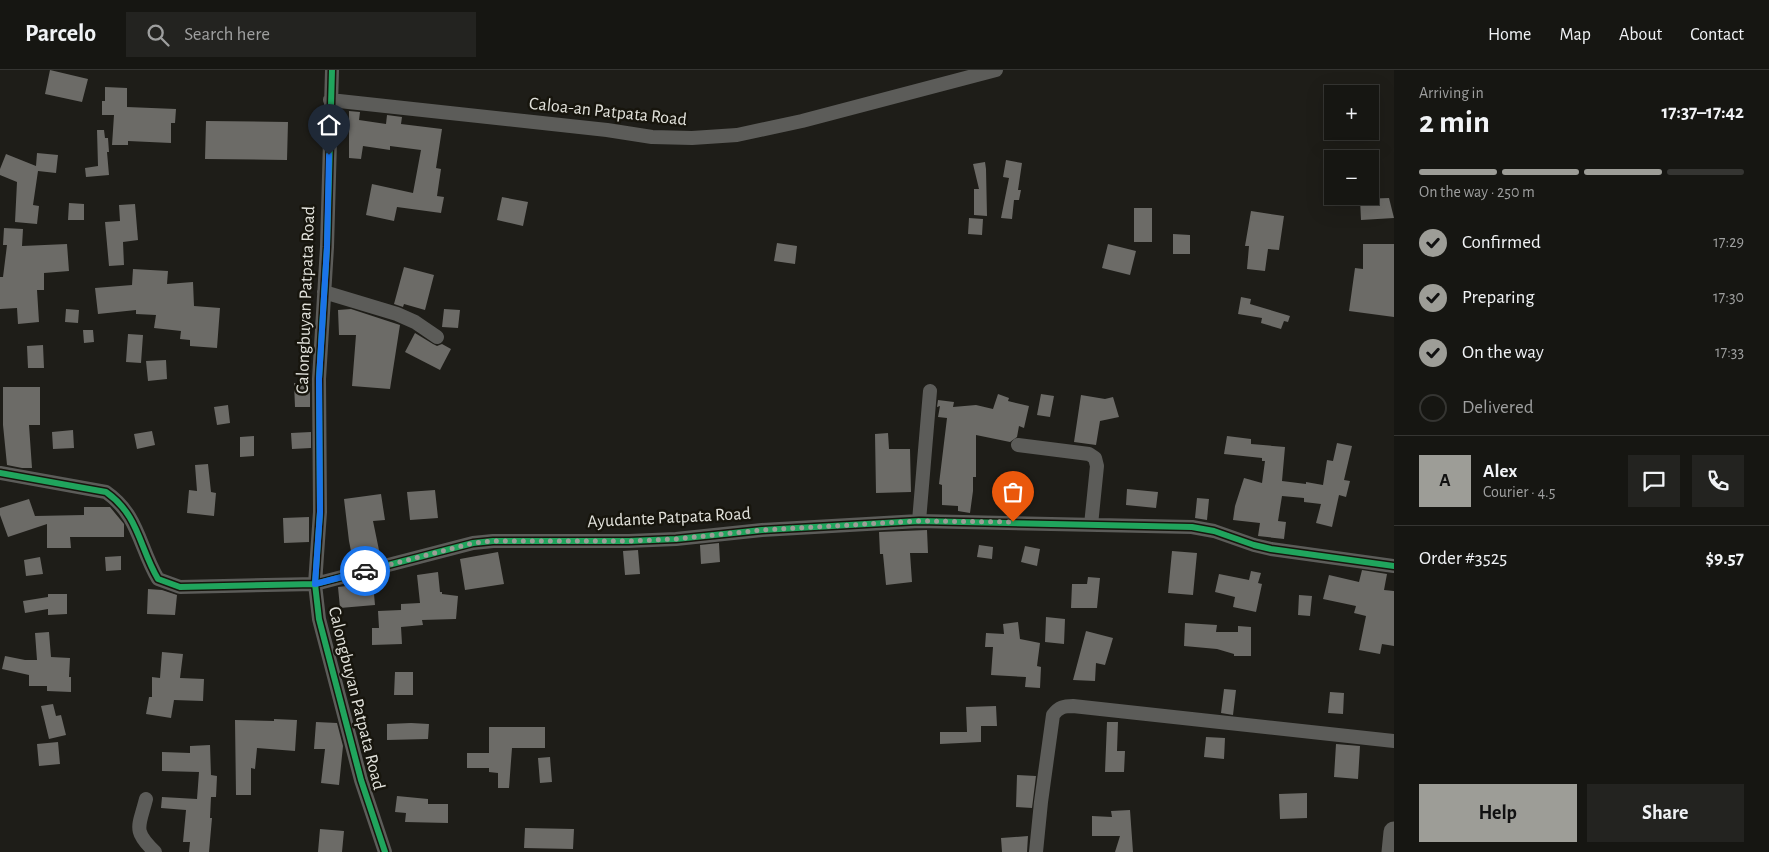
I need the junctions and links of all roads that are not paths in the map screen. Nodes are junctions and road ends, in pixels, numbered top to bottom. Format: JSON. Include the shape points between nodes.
{"nodes":[{"id":1,"x":332,"y":70,"type":"edge"},
{"id":2,"x":996,"y":70,"type":"edge"},
{"id":3,"x":330,"y":100,"type":"junction"},
{"id":4,"x":324,"y":292,"type":"junction"},
{"id":5,"x":436,"y":337,"type":"dead end"},
{"id":6,"x":930,"y":391,"type":"dead end"},
{"id":7,"x":1018,"y":445,"type":"dead end"},
{"id":8,"x":0,"y":473,"type":"edge"},
{"id":9,"x":919,"y":521,"type":"junction"},
{"id":10,"x":1092,"y":525,"type":"junction"},
{"id":11,"x":1394,"y":566,"type":"edge"},
{"id":12,"x":315,"y":584,"type":"junction"},
{"id":13,"x":1394,"y":741,"type":"edge"},
{"id":14,"x":146,"y":799,"type":"dead end"},
{"id":15,"x":1394,"y":832,"type":"edge"},
{"id":16,"x":155,"y":852,"type":"edge"},
{"id":17,"x":384,"y":852,"type":"edge"},
{"id":18,"x":1036,"y":852,"type":"edge"},
{"id":19,"x":1392,"y":852,"type":"edge"}],
"edges":[{"from":1,"to":3,"type":"street","name":"Calongbuyan Patpata Road"},
{"from":2,"to":3,"type":"street","name":"Caloa-an Patpata Road","via":[[737,135],[692,138],[652,137]]},
{"from":3,"to":4,"type":"street","name":"Calongbuyan Patpata Road"},
{"from":4,"to":5,"type":"street","via":[[398,314]]},
{"from":4,"to":12,"type":"street","name":"Calongbuyan Patpata Road","via":[[319,379],[320,512]]},
{"from":6,"to":9,"type":"street"},
{"from":7,"to":10,"type":"street","via":[[1089,454],[1095,458]]},
{"from":8,"to":12,"type":"street","name":"Ayudante Patpata Road","via":[[106,492],[127,511],[153,570],[165,582],[180,587]]},
{"from":9,"to":10,"type":"street","name":"Ayudante Patpata Road"},
{"from":9,"to":12,"type":"street","name":"Ayudante Patpata Road","via":[[638,541],[473,543]]},
{"from":10,"to":11,"type":"street","name":"Ayudante Patpata Road","via":[[1207,530],[1271,549]]},
{"from":12,"to":17,"type":"street","name":"Calongbuyan Patpata Road","via":[[320,619],[358,770]]},
{"from":13,"to":18,"type":"street","via":[[1062,706],[1053,715]]},
{"from":14,"to":16,"type":"street","via":[[138,828],[142,840]]},
{"from":15,"to":19,"type":"main road"}]}
